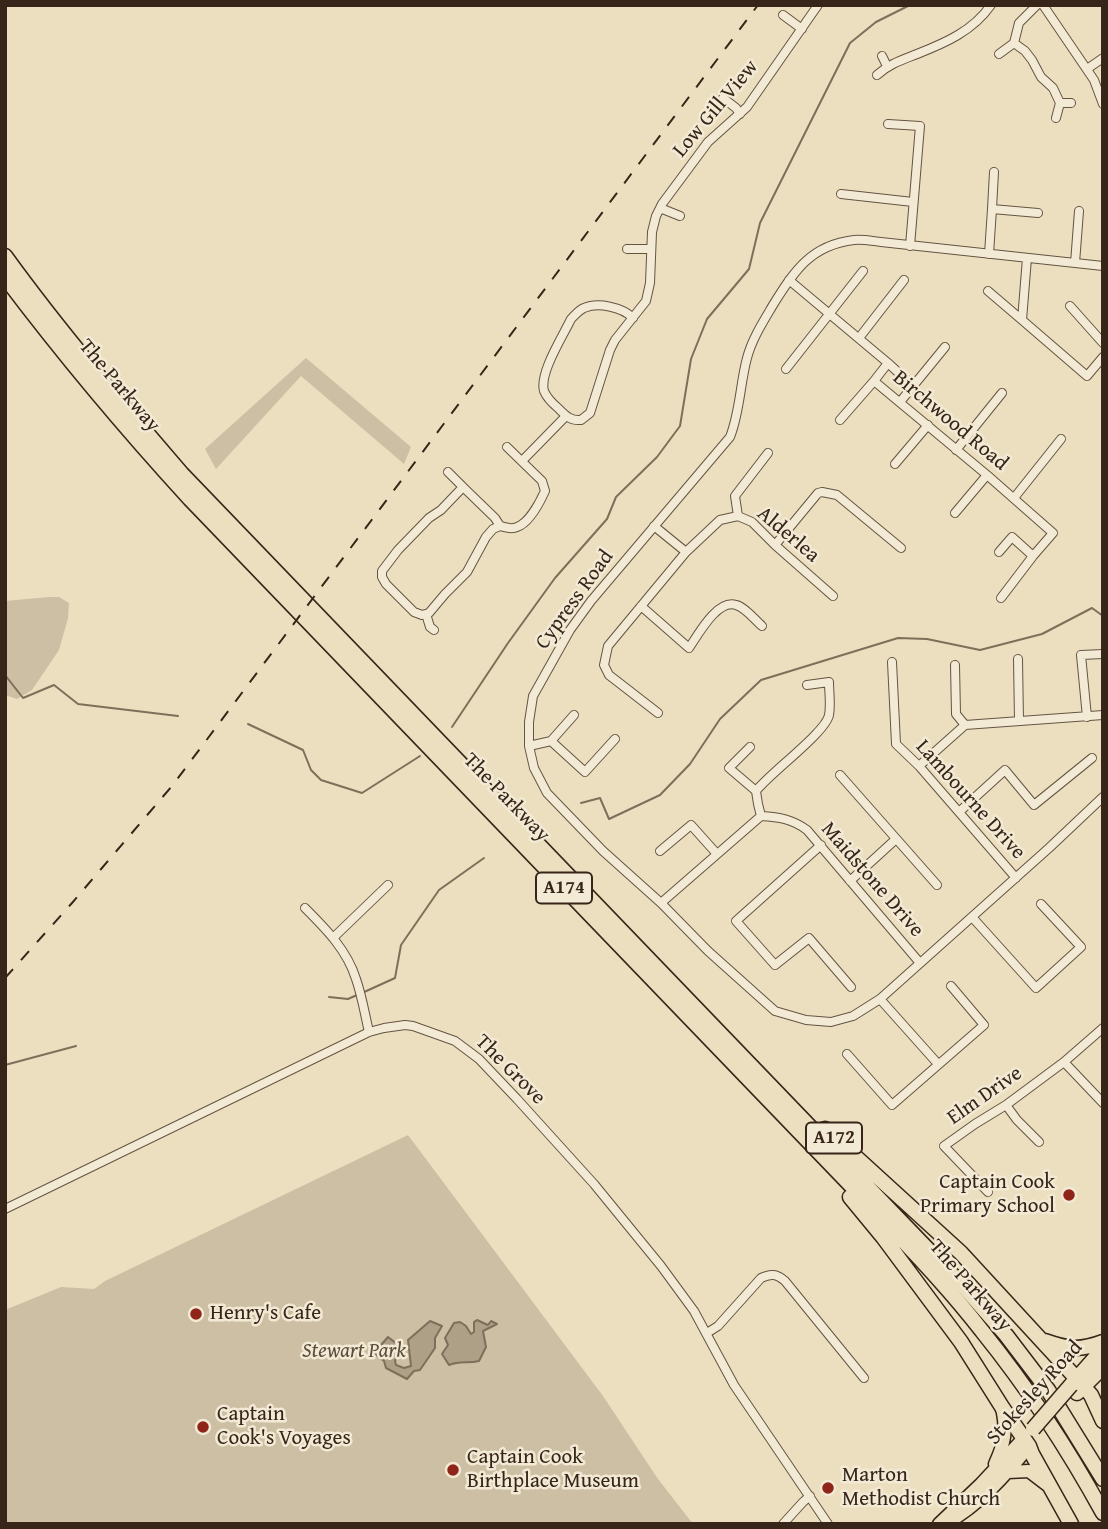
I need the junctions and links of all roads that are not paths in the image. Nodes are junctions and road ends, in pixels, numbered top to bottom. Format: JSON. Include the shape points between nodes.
{"nodes":[{"id":1,"x":818,"y":5,"type":"edge"},
{"id":2,"x":991,"y":5,"type":"edge"},
{"id":3,"x":1037,"y":5,"type":"edge"},
{"id":4,"x":1043,"y":5,"type":"edge"},
{"id":5,"x":783,"y":15,"type":"dead end"},
{"id":6,"x":802,"y":29,"type":"junction"},
{"id":7,"x":1014,"y":43,"type":"junction"},
{"id":8,"x":999,"y":54,"type":"dead end"},
{"id":9,"x":883,"y":56,"type":"dead end"},
{"id":10,"x":1103,"y":58,"type":"edge"},
{"id":11,"x":887,"y":66,"type":"junction"},
{"id":12,"x":1087,"y":69,"type":"junction"},
{"id":13,"x":877,"y":75,"type":"dead end"},
{"id":14,"x":723,"y":98,"type":"dead end"},
{"id":15,"x":1060,"y":103,"type":"junction"},
{"id":16,"x":1072,"y":103,"type":"dead end"},
{"id":17,"x":1103,"y":104,"type":"edge"},
{"id":18,"x":740,"y":114,"type":"junction"},
{"id":19,"x":1056,"y":118,"type":"dead end"},
{"id":20,"x":888,"y":124,"type":"dead end"},
{"id":21,"x":994,"y":172,"type":"dead end"},
{"id":22,"x":841,"y":194,"type":"dead end"},
{"id":23,"x":913,"y":202,"type":"junction"},
{"id":24,"x":660,"y":208,"type":"junction"},
{"id":25,"x":992,"y":209,"type":"junction"},
{"id":26,"x":1079,"y":211,"type":"dead end"},
{"id":27,"x":1038,"y":214,"type":"dead end"},
{"id":28,"x":680,"y":216,"type":"dead end"},
{"id":29,"x":909,"y":246,"type":"junction"},
{"id":30,"x":627,"y":249,"type":"dead end"},
{"id":31,"x":651,"y":249,"type":"junction"},
{"id":32,"x":989,"y":254,"type":"junction"},
{"id":33,"x":5,"y":256,"type":"edge"},
{"id":34,"x":1027,"y":258,"type":"junction"},
{"id":35,"x":1075,"y":263,"type":"junction"},
{"id":36,"x":1103,"y":266,"type":"edge"},
{"id":37,"x":863,"y":271,"type":"dead end"},
{"id":38,"x":5,"y":277,"type":"edge"},
{"id":39,"x":789,"y":280,"type":"junction"},
{"id":40,"x":904,"y":280,"type":"dead end"},
{"id":41,"x":988,"y":291,"type":"dead end"},
{"id":42,"x":1070,"y":306,"type":"dead end"},
{"id":43,"x":830,"y":314,"type":"junction"},
{"id":44,"x":632,"y":318,"type":"junction"},
{"id":45,"x":1022,"y":320,"type":"junction"},
{"id":46,"x":859,"y":338,"type":"junction"},
{"id":47,"x":1103,"y":343,"type":"edge"},
{"id":48,"x":945,"y":346,"type":"dead end"},
{"id":49,"x":1103,"y":357,"type":"edge"},
{"id":50,"x":888,"y":363,"type":"junction"},
{"id":51,"x":786,"y":369,"type":"dead end"},
{"id":52,"x":874,"y":381,"type":"junction"},
{"id":53,"x":913,"y":386,"type":"junction"},
{"id":54,"x":1002,"y":393,"type":"dead end"},
{"id":55,"x":900,"y":402,"type":"junction"},
{"id":56,"x":566,"y":416,"type":"junction"},
{"id":57,"x":840,"y":420,"type":"dead end"},
{"id":58,"x":928,"y":425,"type":"junction"},
{"id":59,"x":1061,"y":439,"type":"dead end"},
{"id":60,"x":507,"y":447,"type":"dead end"},
{"id":61,"x":956,"y":450,"type":"junction"},
{"id":62,"x":768,"y":453,"type":"dead end"},
{"id":63,"x":522,"y":461,"type":"junction"},
{"id":64,"x":895,"y":464,"type":"dead end"},
{"id":65,"x":448,"y":472,"type":"dead end"},
{"id":66,"x":987,"y":475,"type":"junction"},
{"id":67,"x":463,"y":487,"type":"junction"},
{"id":68,"x":1014,"y":498,"type":"junction"},
{"id":69,"x":955,"y":513,"type":"dead end"},
{"id":70,"x":738,"y":516,"type":"junction"},
{"id":71,"x":500,"y":526,"type":"junction"},
{"id":72,"x":654,"y":526,"type":"junction"},
{"id":73,"x":775,"y":545,"type":"junction"},
{"id":74,"x":901,"y":548,"type":"dead end"},
{"id":75,"x":686,"y":552,"type":"junction"},
{"id":76,"x":999,"y":552,"type":"dead end"},
{"id":77,"x":1033,"y":556,"type":"junction"},
{"id":78,"x":833,"y":596,"type":"dead end"},
{"id":79,"x":1001,"y":598,"type":"dead end"},
{"id":80,"x":641,"y":606,"type":"junction"},
{"id":81,"x":426,"y":614,"type":"junction"},
{"id":82,"x":762,"y":626,"type":"dead end"},
{"id":83,"x":434,"y":630,"type":"dead end"},
{"id":84,"x":1103,"y":654,"type":"edge"},
{"id":85,"x":1018,"y":659,"type":"dead end"},
{"id":86,"x":892,"y":663,"type":"dead end"},
{"id":87,"x":955,"y":665,"type":"dead end"},
{"id":88,"x":807,"y":685,"type":"dead end"},
{"id":89,"x":658,"y":713,"type":"dead end"},
{"id":90,"x":574,"y":715,"type":"dead end"},
{"id":91,"x":1103,"y":715,"type":"edge"},
{"id":92,"x":1087,"y":716,"type":"junction"},
{"id":93,"x":1019,"y":721,"type":"junction"},
{"id":94,"x":965,"y":725,"type":"junction"},
{"id":95,"x":615,"y":739,"type":"dead end"},
{"id":96,"x":551,"y":741,"type":"junction"},
{"id":97,"x":529,"y":746,"type":"junction"},
{"id":98,"x":750,"y":747,"type":"dead end"},
{"id":99,"x":1092,"y":758,"type":"dead end"},
{"id":100,"x":919,"y":766,"type":"junction"},
{"id":101,"x":840,"y":775,"type":"dead end"},
{"id":102,"x":756,"y":791,"type":"junction"},
{"id":103,"x":1103,"y":797,"type":"edge"},
{"id":104,"x":959,"y":812,"type":"junction"},
{"id":105,"x":761,"y":816,"type":"junction"},
{"id":106,"x":896,"y":839,"type":"junction"},
{"id":107,"x":821,"y":845,"type":"junction"},
{"id":108,"x":660,"y":851,"type":"dead end"},
{"id":109,"x":717,"y":854,"type":"junction"},
{"id":110,"x":1016,"y":878,"type":"junction"},
{"id":111,"x":850,"y":881,"type":"junction"},
{"id":112,"x":388,"y":885,"type":"dead end"},
{"id":113,"x":937,"y":885,"type":"dead end"},
{"id":114,"x":661,"y":903,"type":"junction"},
{"id":115,"x":1041,"y":904,"type":"dead end"},
{"id":116,"x":305,"y":908,"type":"dead end"},
{"id":117,"x":972,"y":917,"type":"junction"},
{"id":118,"x":334,"y":937,"type":"junction"},
{"id":119,"x":920,"y":963,"type":"junction"},
{"id":120,"x":951,"y":986,"type":"dead end"},
{"id":121,"x":851,"y":987,"type":"dead end"},
{"id":122,"x":880,"y":999,"type":"junction"},
{"id":123,"x":1103,"y":1028,"type":"edge"},
{"id":124,"x":369,"y":1032,"type":"junction"},
{"id":125,"x":847,"y":1054,"type":"dead end"},
{"id":126,"x":1064,"y":1062,"type":"junction"},
{"id":127,"x":938,"y":1064,"type":"junction"},
{"id":128,"x":760,"y":1074,"type":"junction"},
{"id":129,"x":761,"y":1092,"type":"junction"},
{"id":130,"x":1103,"y":1103,"type":"edge"},
{"id":131,"x":1006,"y":1105,"type":"junction"},
{"id":132,"x":1039,"y":1142,"type":"dead end"},
{"id":133,"x":988,"y":1192,"type":"dead end"},
{"id":134,"x":5,"y":1209,"type":"edge"},
{"id":135,"x":707,"y":1333,"type":"junction"},
{"id":136,"x":1043,"y":1340,"type":"junction"},
{"id":137,"x":1103,"y":1342,"type":"edge"},
{"id":138,"x":1103,"y":1349,"type":"edge"},
{"id":139,"x":1103,"y":1367,"type":"edge"},
{"id":140,"x":864,"y":1378,"type":"dead end"},
{"id":141,"x":1077,"y":1386,"type":"junction"},
{"id":142,"x":1002,"y":1408,"type":"junction"},
{"id":143,"x":1103,"y":1421,"type":"edge"},
{"id":144,"x":1031,"y":1437,"type":"junction"},
{"id":145,"x":1008,"y":1472,"type":"junction"},
{"id":146,"x":991,"y":1474,"type":"junction"},
{"id":147,"x":1103,"y":1479,"type":"edge"},
{"id":148,"x":1052,"y":1489,"type":"junction"},
{"id":149,"x":810,"y":1496,"type":"junction"},
{"id":150,"x":1103,"y":1513,"type":"edge"},
{"id":151,"x":783,"y":1524,"type":"edge"},
{"id":152,"x":828,"y":1524,"type":"edge"},
{"id":153,"x":939,"y":1524,"type":"edge"},
{"id":154,"x":945,"y":1524,"type":"edge"},
{"id":155,"x":1071,"y":1524,"type":"edge"}],
"edges":[{"from":1,"to":6,"type":"street","name":"Low Gill View"},
{"from":2,"to":11,"type":"street","via":[[956,37]]},
{"from":3,"to":7,"type":"street","via":[[1020,23]]},
{"from":4,"to":12,"type":"street"},
{"from":5,"to":6,"type":"street"},
{"from":6,"to":18,"type":"street","name":"Low Gill View"},
{"from":7,"to":8,"type":"street"},
{"from":7,"to":15,"type":"street","via":[[1054,88]]},
{"from":9,"to":11,"type":"street"},
{"from":10,"to":12,"type":"street"},
{"from":11,"to":13,"type":"street"},
{"from":12,"to":17,"type":"street"},
{"from":14,"to":18,"type":"street"},
{"from":15,"to":16,"type":"street"},
{"from":15,"to":19,"type":"street"},
{"from":18,"to":24,"type":"street","name":"Low Gill View","via":[[708,142]]},
{"from":20,"to":23,"type":"street","via":[[920,126]]},
{"from":21,"to":25,"type":"street"},
{"from":22,"to":23,"type":"street"},
{"from":23,"to":29,"type":"street"},
{"from":24,"to":28,"type":"street"},
{"from":24,"to":31,"type":"street","name":"Low Gill View","via":[[653,223]]},
{"from":25,"to":27,"type":"street"},
{"from":25,"to":32,"type":"street"},
{"from":26,"to":35,"type":"street"},
{"from":29,"to":32,"type":"street","name":"Cypress Road"},
{"from":29,"to":39,"type":"street","name":"Cypress Road","via":[[854,240],[834,245],[816,252]]},
{"from":30,"to":31,"type":"street"},
{"from":31,"to":44,"type":"street","name":"Low Gill View","via":[[649,293]]},
{"from":32,"to":34,"type":"street","name":"Cypress Road"},
{"from":33,"to":128,"type":"highway","name":"The Parkway","number":"A174","via":[[191,483]]},
{"from":34,"to":35,"type":"street","name":"Cypress Road"},
{"from":34,"to":45,"type":"street"},
{"from":35,"to":36,"type":"street","name":"Cypress Road"},
{"from":37,"to":43,"type":"street"},
{"from":38,"to":129,"type":"highway","name":"The Parkway","number":"A174","via":[[85,379],[190,499]]},
{"from":39,"to":43,"type":"street","name":"Birchwood Road"},
{"from":39,"to":72,"type":"street","name":"Cypress Road","via":[[747,356],[730,437]]},
{"from":40,"to":46,"type":"street"},
{"from":41,"to":45,"type":"street"},
{"from":42,"to":47,"type":"street"},
{"from":43,"to":46,"type":"street","name":"Birchwood Road"},
{"from":43,"to":51,"type":"street"},
{"from":44,"to":56,"type":"street","name":"Low Gill View","via":[[610,350],[590,413],[576,421]]},
{"from":44,"to":56,"type":"street","via":[[628,313],[595,306],[585,307],[571,319],[544,378],[548,398]]},
{"from":45,"to":49,"type":"street","via":[[1087,376]]},
{"from":46,"to":50,"type":"street","name":"Birchwood Road"},
{"from":48,"to":53,"type":"street"},
{"from":50,"to":52,"type":"street","name":"Birchwood Road"},
{"from":50,"to":53,"type":"street"},
{"from":52,"to":55,"type":"street","name":"Birchwood Road"},
{"from":52,"to":57,"type":"street"},
{"from":53,"to":55,"type":"street"},
{"from":54,"to":61,"type":"street"},
{"from":55,"to":58,"type":"street","name":"Birchwood Road"},
{"from":56,"to":63,"type":"street"},
{"from":58,"to":61,"type":"street","name":"Birchwood Road"},
{"from":58,"to":64,"type":"street"},
{"from":59,"to":68,"type":"street"},
{"from":60,"to":63,"type":"street"},
{"from":61,"to":66,"type":"street","name":"Birchwood Road"},
{"from":62,"to":70,"type":"street","via":[[735,495]]},
{"from":63,"to":71,"type":"street","via":[[542,481],[544,494],[521,525],[513,529]]},
{"from":65,"to":67,"type":"street"},
{"from":66,"to":68,"type":"street","name":"Birchwood Road"},
{"from":66,"to":69,"type":"street"},
{"from":67,"to":71,"type":"street"},
{"from":67,"to":81,"type":"street","via":[[429,517],[383,571],[386,584],[414,612]]},
{"from":68,"to":77,"type":"street","name":"Birchwood Road","via":[[1054,533]]},
{"from":70,"to":73,"type":"street","name":"Alderlea","via":[[752,522]]},
{"from":70,"to":75,"type":"street","name":"Alderlea","via":[[720,520]]},
{"from":71,"to":81,"type":"street","via":[[486,537],[467,572]]},
{"from":72,"to":75,"type":"street"},
{"from":72,"to":97,"type":"street","name":"Cypress Road","via":[[591,601],[552,661],[533,696]]},
{"from":73,"to":74,"type":"street","via":[[822,492],[837,495]]},
{"from":73,"to":78,"type":"street","name":"Alderlea"},
{"from":75,"to":80,"type":"street","name":"Alderlea"},
{"from":76,"to":77,"type":"street","via":[[1012,537]]},
{"from":77,"to":79,"type":"street","name":"Birchwood Road"},
{"from":80,"to":82,"type":"street","via":[[689,648],[717,609],[727,604],[738,605]]},
{"from":80,"to":89,"type":"street","name":"Alderlea","via":[[608,646],[604,665],[608,675]]},
{"from":81,"to":83,"type":"street"},
{"from":84,"to":92,"type":"street","via":[[1081,655]]},
{"from":85,"to":93,"type":"street"},
{"from":86,"to":100,"type":"street","name":"Lambourne Drive","via":[[896,744]]},
{"from":87,"to":94,"type":"street","via":[[956,714]]},
{"from":88,"to":102,"type":"street","via":[[829,682],[829,718]]},
{"from":90,"to":96,"type":"street"},
{"from":91,"to":92,"type":"street"},
{"from":92,"to":93,"type":"street"},
{"from":93,"to":94,"type":"street"},
{"from":94,"to":100,"type":"street"},
{"from":95,"to":96,"type":"street","via":[[585,772]]},
{"from":96,"to":97,"type":"street"},
{"from":97,"to":114,"type":"street","name":"Cypress Road","via":[[547,793]]},
{"from":98,"to":102,"type":"street","via":[[729,768]]},
{"from":99,"to":104,"type":"street","via":[[1034,805],[1005,770]]},
{"from":100,"to":104,"type":"street","name":"Lambourne Drive"},
{"from":101,"to":106,"type":"street"},
{"from":102,"to":105,"type":"street"},
{"from":103,"to":110,"type":"street","name":"Cypress Road"},
{"from":104,"to":110,"type":"street","name":"Lambourne Drive"},
{"from":105,"to":107,"type":"street","name":"Maidstone Drive","via":[[797,823]]},
{"from":105,"to":109,"type":"street"},
{"from":106,"to":111,"type":"street"},
{"from":106,"to":113,"type":"street"},
{"from":107,"to":111,"type":"street","name":"Maidstone Drive"},
{"from":107,"to":121,"type":"street","via":[[736,921],[775,965],[809,938]]},
{"from":108,"to":109,"type":"street","via":[[691,825]]},
{"from":109,"to":114,"type":"street"},
{"from":110,"to":117,"type":"street","name":"Cypress Road"},
{"from":111,"to":119,"type":"street","name":"Maidstone Drive"},
{"from":112,"to":118,"type":"street"},
{"from":114,"to":122,"type":"street","name":"Cypress Road","via":[[775,1011],[831,1022],[853,1016]]},
{"from":115,"to":117,"type":"street","via":[[1081,947],[1036,988]]},
{"from":116,"to":118,"type":"street"},
{"from":117,"to":119,"type":"street","name":"Cypress Road"},
{"from":118,"to":124,"type":"street","via":[[356,977]]},
{"from":119,"to":122,"type":"street","name":"Cypress Road"},
{"from":120,"to":127,"type":"street","via":[[984,1025]]},
{"from":122,"to":127,"type":"street"},
{"from":123,"to":126,"type":"street","name":"Elm Drive"},
{"from":124,"to":134,"type":"street","name":"The Grove"},
{"from":124,"to":135,"type":"street","name":"The Grove","via":[[413,1026],[455,1041],[479,1059],[594,1184],[661,1266]]},
{"from":125,"to":127,"type":"street","via":[[892,1105]]},
{"from":126,"to":130,"type":"street"},
{"from":126,"to":131,"type":"street","name":"Elm Drive"},
{"from":128,"to":136,"type":"highway","number":"A172","via":[[791,1096],[952,1244]]},
{"from":128,"to":147,"type":"highway","name":"The Parkway","number":"A174","via":[[1006,1335],[1048,1390]]},
{"from":129,"to":142,"type":"highway","number":"A174","via":[[892,1248],[961,1342]]},
{"from":129,"to":150,"type":"highway","name":"The Parkway","number":"A174","via":[[981,1329],[1040,1407]]},
{"from":131,"to":132,"type":"street"},
{"from":131,"to":133,"type":"street","name":"Elm Drive","via":[[944,1146]]},
{"from":135,"to":140,"type":"street","via":[[761,1278],[774,1275],[785,1281]]},
{"from":135,"to":149,"type":"street","name":"The Grove","via":[[734,1385]]},
{"from":136,"to":137,"type":"highway","via":[[1076,1349]]},
{"from":136,"to":141,"type":"highway","number":"A172"},
{"from":138,"to":141,"type":"highway","name":"Stokesley Road"},
{"from":139,"to":141,"type":"highway"},
{"from":141,"to":143,"type":"highway","via":[[1091,1395]]},
{"from":141,"to":144,"type":"highway","name":"Stokesley Road"},
{"from":142,"to":144,"type":"highway","number":"A174"},
{"from":142,"to":146,"type":"main road","number":"A174","via":[[1005,1438]]},
{"from":144,"to":145,"type":"main road","name":"Stokesley Road"},
{"from":144,"to":146,"type":"main road","name":"Stokesley Road"},
{"from":144,"to":148,"type":"highway","via":[[1032,1454]]},
{"from":145,"to":148,"type":"main road","via":[[1029,1471]]},
{"from":145,"to":154,"type":"main road","name":"Stokesley Road"},
{"from":146,"to":153,"type":"main road","name":"Stokesley Road"},
{"from":148,"to":155,"type":"highway"},
{"from":149,"to":151,"type":"street"},
{"from":149,"to":152,"type":"street","name":"The Grove"}]}
